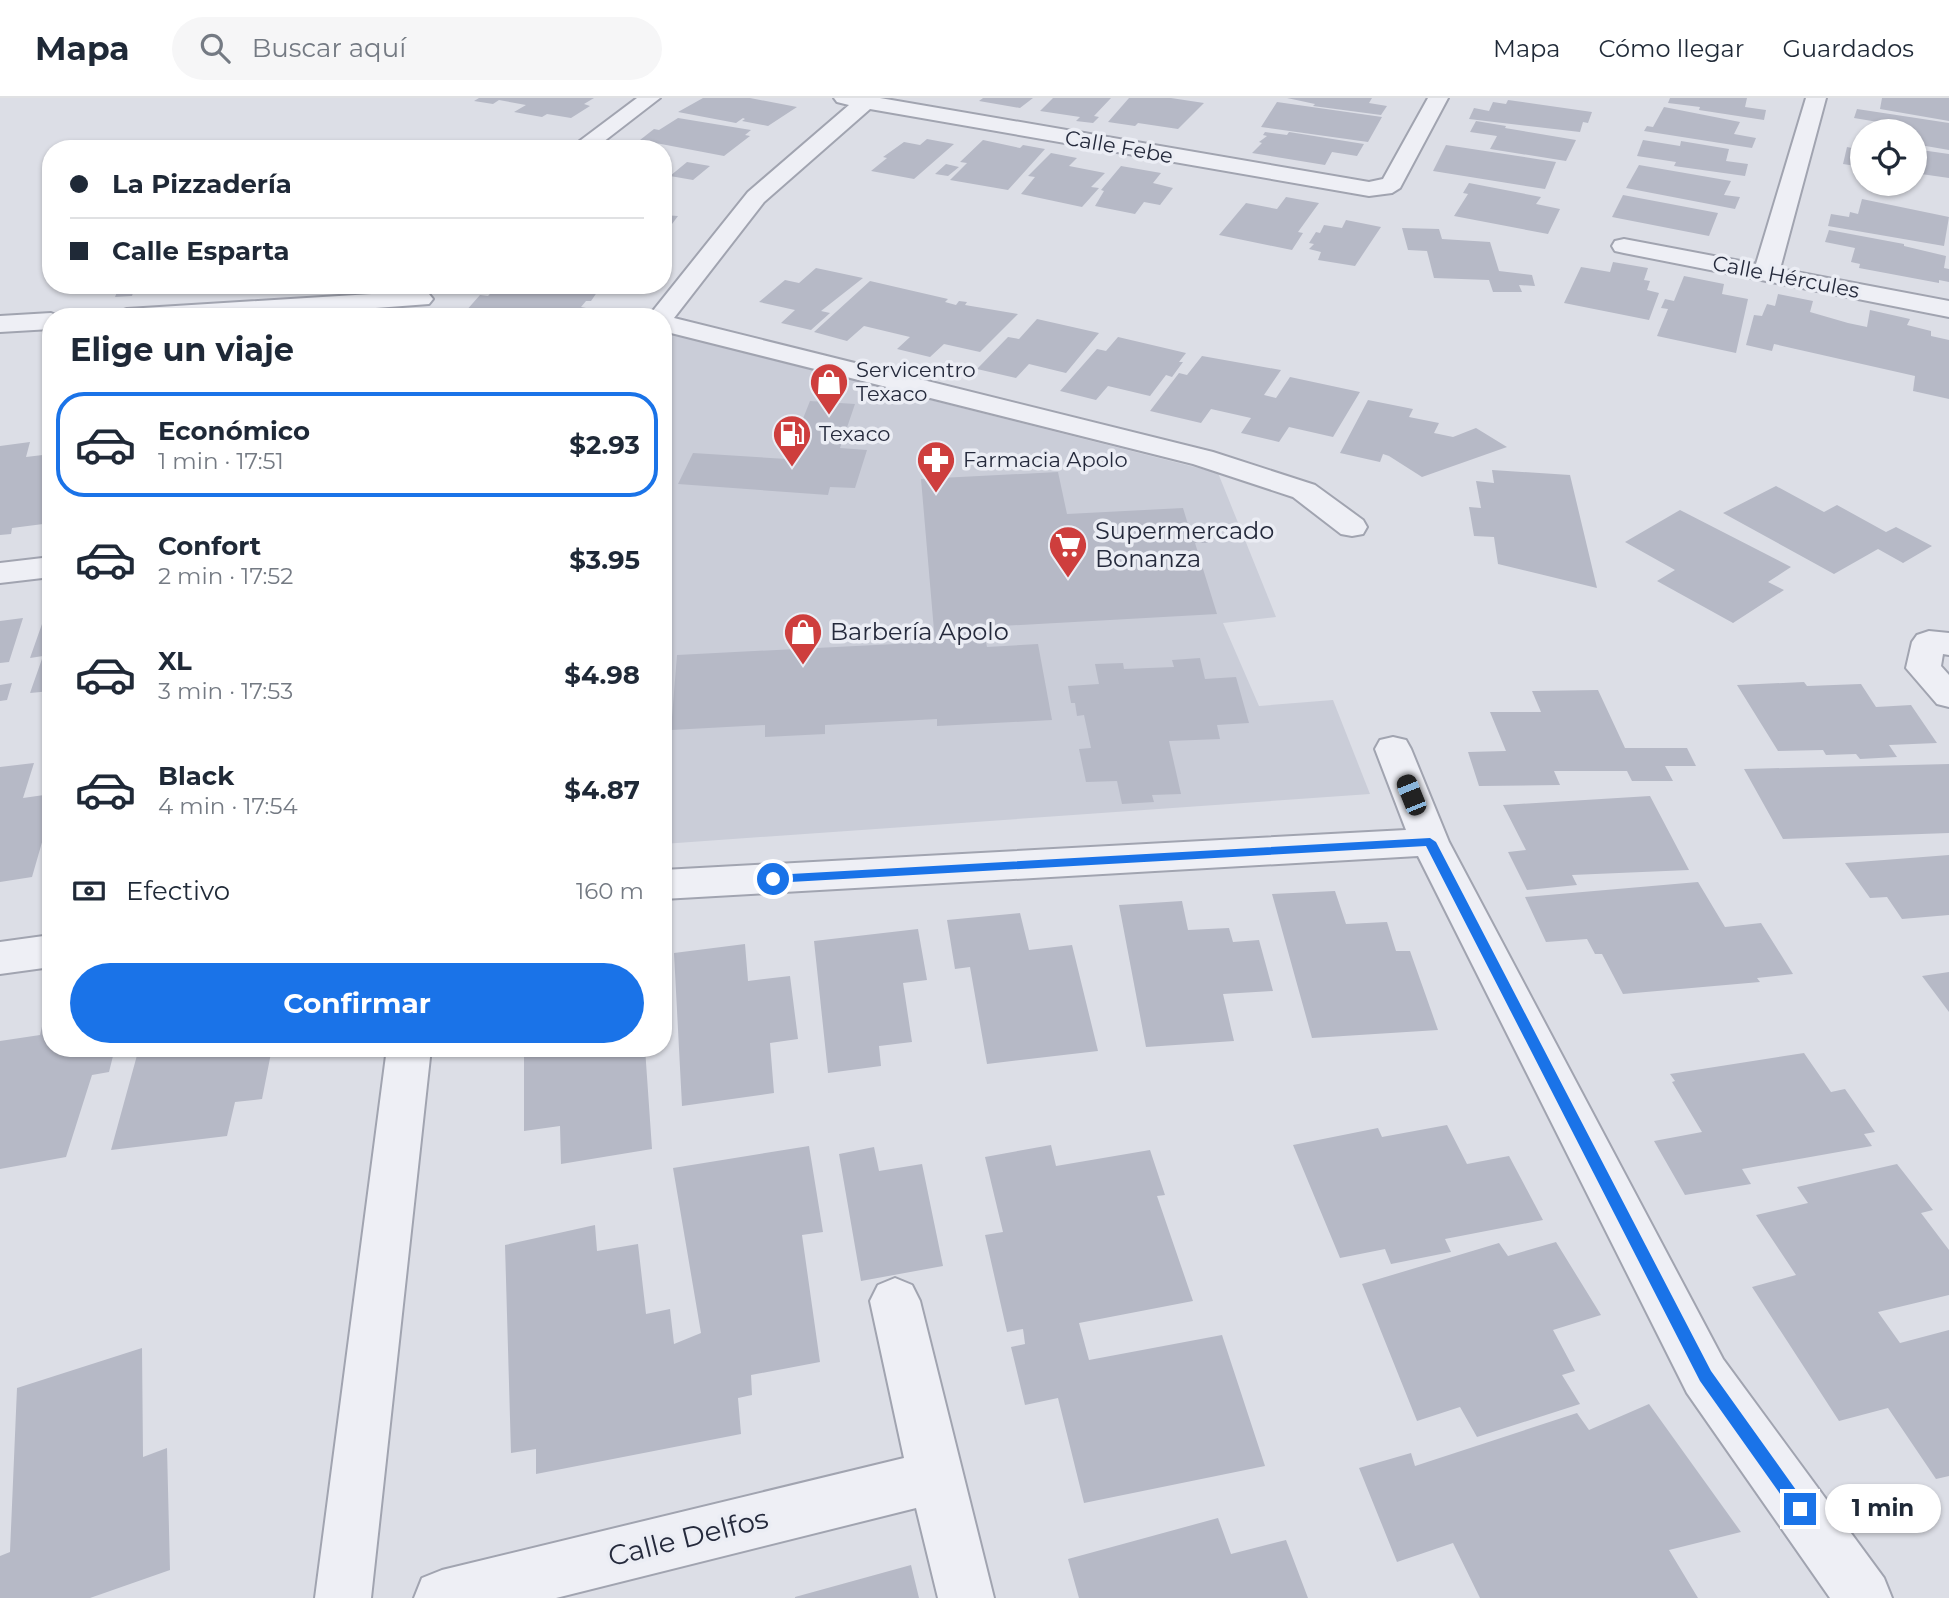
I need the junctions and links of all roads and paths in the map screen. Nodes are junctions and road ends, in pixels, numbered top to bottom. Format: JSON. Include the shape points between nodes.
{"nodes":[{"id":1,"x":650,"y":98,"type":"edge"},
{"id":2,"x":1438,"y":98,"type":"edge"},
{"id":3,"x":1816,"y":98,"type":"edge"},
{"id":4,"x":860,"y":99,"type":"edge"},
{"id":5,"x":592,"y":140,"type":"edge"},
{"id":6,"x":1624,"y":246,"type":"dead end"},
{"id":7,"x":1766,"y":273,"type":"junction"},
{"id":8,"x":420,"y":300,"type":"edge"},
{"id":9,"x":282,"y":308,"type":"edge"},
{"id":10,"x":668,"y":308,"type":"edge"},
{"id":11,"x":1949,"y":309,"type":"edge"},
{"id":12,"x":42,"y":322,"type":"edge"},
{"id":13,"x":0,"y":324,"type":"edge"},
{"id":14,"x":672,"y":325,"type":"edge"},
{"id":15,"x":1352,"y":527,"type":"dead end"},
{"id":16,"x":42,"y":568,"type":"edge"},
{"id":17,"x":0,"y":573,"type":"edge"},
{"id":18,"x":1949,"y":644,"type":"edge"},
{"id":19,"x":1949,"y":696,"type":"edge"},
{"id":20,"x":1393,"y":749,"type":"dead end"},
{"id":21,"x":1430,"y":842,"type":"junction"},
{"id":22,"x":672,"y":884,"type":"edge"},
{"id":23,"x":42,"y":952,"type":"edge"},
{"id":24,"x":0,"y":958,"type":"edge"},
{"id":25,"x":408,"y":1057,"type":"edge"},
{"id":26,"x":895,"y":1301,"type":"dead end"},
{"id":27,"x":935,"y":1477,"type":"junction"},
{"id":28,"x":343,"y":1598,"type":"edge"},
{"id":29,"x":442,"y":1598,"type":"edge"},
{"id":30,"x":967,"y":1598,"type":"edge"},
{"id":31,"x":1864,"y":1598,"type":"edge"}],
"edges":[{"from":1,"to":5,"type":"street"},
{"from":2,"to":4,"type":"street","name":"Calle Febe","via":[[1392,183],[1384,188],[1356,188]]},
{"from":3,"to":7,"type":"street"},
{"from":4,"to":10,"type":"street","via":[[756,197]]},
{"from":6,"to":7,"type":"street","name":"Calle Hércules"},
{"from":7,"to":11,"type":"street","name":"Calle Hércules"},
{"from":8,"to":9,"type":"street"},
{"from":12,"to":13,"type":"street"},
{"from":14,"to":15,"type":"street","via":[[1203,458],[1304,491]]},
{"from":16,"to":17,"type":"street"},
{"from":18,"to":19,"type":"street","via":[[1929,642],[1923,668]]},
{"from":20,"to":21,"type":"street"},
{"from":21,"to":22,"type":"street"},
{"from":21,"to":31,"type":"street","via":[[1706,1376]]},
{"from":23,"to":24,"type":"street"},
{"from":25,"to":28,"type":"street"},
{"from":26,"to":27,"type":"street"},
{"from":27,"to":29,"type":"street","name":"Calle Delfos"},
{"from":27,"to":30,"type":"street"}]}
